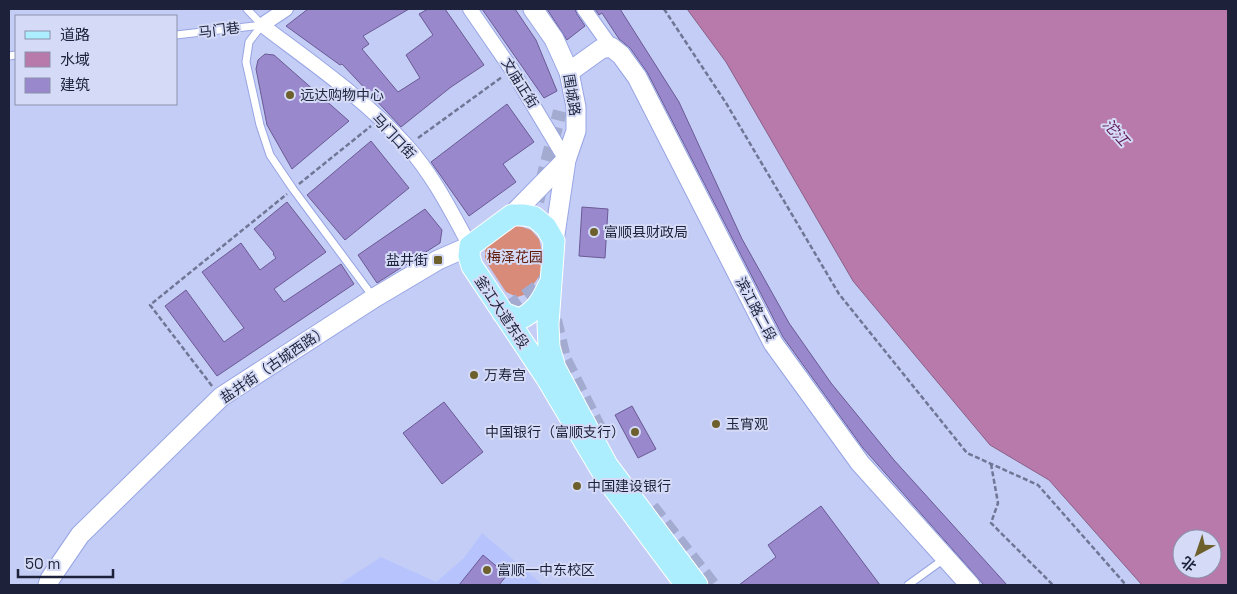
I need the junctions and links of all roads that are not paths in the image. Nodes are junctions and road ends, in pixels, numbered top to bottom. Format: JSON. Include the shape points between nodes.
{"nodes":[{"id":1,"x":247,"y":9,"type":"edge"},
{"id":2,"x":286,"y":9,"type":"edge"},
{"id":3,"x":470,"y":9,"type":"edge"},
{"id":4,"x":533,"y":9,"type":"edge"},
{"id":5,"x":584,"y":9,"type":"edge"},
{"id":6,"x":262,"y":25,"type":"junction"},
{"id":7,"x":178,"y":36,"type":"edge"},
{"id":8,"x":611,"y":48,"type":"junction"},
{"id":9,"x":569,"y":72,"type":"junction"},
{"id":10,"x":566,"y":160,"type":"junction"},
{"id":11,"x":512,"y":215,"type":"junction"},
{"id":12,"x":554,"y":241,"type":"junction"},
{"id":13,"x":470,"y":246,"type":"junction"},
{"id":14,"x":552,"y":280,"type":"junction"},
{"id":15,"x":374,"y":298,"type":"junction"},
{"id":16,"x":503,"y":313,"type":"junction"},
{"id":17,"x":945,"y":558,"type":"junction"},
{"id":18,"x":48,"y":585,"type":"edge"},
{"id":19,"x":686,"y":585,"type":"edge"},
{"id":20,"x":697,"y":585,"type":"edge"},
{"id":21,"x":908,"y":585,"type":"edge"},
{"id":22,"x":970,"y":585,"type":"edge"}],
"edges":[{"from":1,"to":6,"type":"lane","name":"马门口街"},
{"from":2,"to":6,"type":"street"},
{"from":3,"to":10,"type":"street","name":"文庙正街","via":[[512,70]]},
{"from":4,"to":9,"type":"street","name":"围城路","via":[[554,39]]},
{"from":5,"to":8,"type":"street"},
{"from":6,"to":7,"type":"lane","name":"马门巷"},
{"from":6,"to":13,"type":"street","name":"马门口街","via":[[364,104],[407,146],[439,189]]},
{"from":6,"to":15,"type":"lane","via":[[249,42],[246,62],[270,154]]},
{"from":8,"to":9,"type":"street","via":[[601,49]]},
{"from":8,"to":17,"type":"street","name":"滨江路二段","via":[[621,55],[637,78],[772,343],[860,463]]},
{"from":9,"to":10,"type":"street","name":"围城路","via":[[576,107],[576,131]]},
{"from":10,"to":11,"type":"street"},
{"from":10,"to":12,"type":"street"},
{"from":11,"to":12,"type":"main road","via":[[534,217],[546,227]]},
{"from":11,"to":13,"type":"main road"},
{"from":12,"to":14,"type":"main road","name":"釜江大道东段"},
{"from":13,"to":15,"type":"street","name":"盐井街（古城西路）","via":[[438,260]]},
{"from":13,"to":16,"type":"main road","name":"釜江大道东段","via":[[472,266]]},
{"from":14,"to":16,"type":"main road","via":[[528,316],[520,319]]},
{"from":14,"to":20,"type":"main road","name":"釜江大道东段","via":[[548,324],[549,348],[555,368],[607,465]]},
{"from":15,"to":18,"type":"street","name":"盐井街（古城西路）","via":[[221,397],[80,535]]},
{"from":16,"to":19,"type":"main road","name":"釜江大道东段","via":[[546,377],[606,478]]},
{"from":17,"to":21,"type":"lane"},
{"from":17,"to":22,"type":"street","name":"滨江路二段"}]}
